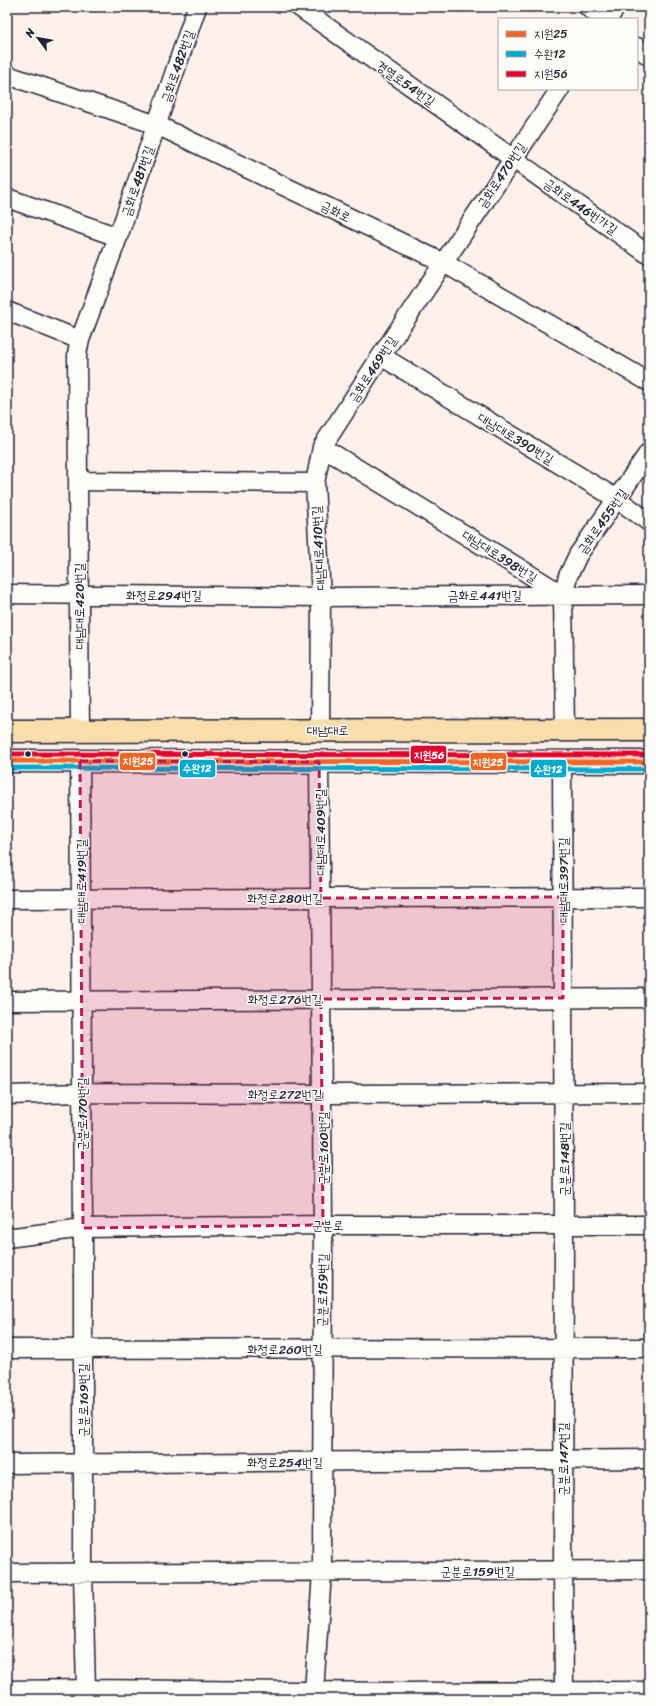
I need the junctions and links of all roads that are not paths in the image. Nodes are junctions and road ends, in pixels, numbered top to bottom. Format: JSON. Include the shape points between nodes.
{"nodes":[{"id":1,"x":197,"y":7,"type":"edge"},
{"id":2,"x":299,"y":7,"type":"edge"},
{"id":3,"x":588,"y":7,"type":"edge"},
{"id":4,"x":616,"y":7,"type":"edge"},
{"id":5,"x":602,"y":18,"type":"edge"},
{"id":6,"x":609,"y":18,"type":"edge"},
{"id":7,"x":638,"y":48,"type":"edge"},
{"id":8,"x":649,"y":56,"type":"edge"},
{"id":9,"x":7,"y":75,"type":"edge"},
{"id":10,"x":559,"y":90,"type":"edge"},
{"id":11,"x":157,"y":125,"type":"junction"},
{"id":12,"x":513,"y":158,"type":"junction"},
{"id":13,"x":7,"y":198,"type":"edge"},
{"id":14,"x":118,"y":237,"type":"junction"},
{"id":15,"x":649,"y":255,"type":"edge"},
{"id":16,"x":444,"y":263,"type":"junction"},
{"id":17,"x":7,"y":311,"type":"edge"},
{"id":18,"x":80,"y":340,"type":"junction"},
{"id":19,"x":381,"y":356,"type":"junction"},
{"id":20,"x":649,"y":382,"type":"edge"},
{"id":21,"x":322,"y":447,"type":"junction"},
{"id":22,"x":649,"y":452,"type":"edge"},
{"id":23,"x":79,"y":481,"type":"junction"},
{"id":24,"x":315,"y":483,"type":"junction"},
{"id":25,"x":617,"y":499,"type":"junction"},
{"id":26,"x":649,"y":522,"type":"edge"},
{"id":27,"x":7,"y":594,"type":"edge"},
{"id":28,"x":79,"y":595,"type":"junction"},
{"id":29,"x":563,"y":595,"type":"junction"},
{"id":30,"x":649,"y":595,"type":"edge"},
{"id":31,"x":321,"y":597,"type":"junction"},
{"id":32,"x":80,"y":730,"type":"junction"},
{"id":33,"x":320,"y":730,"type":"junction"},
{"id":34,"x":565,"y":730,"type":"junction"},
{"id":35,"x":649,"y":730,"type":"edge"},
{"id":36,"x":7,"y":731,"type":"edge"},
{"id":37,"x":7,"y":761,"type":"edge"},
{"id":38,"x":80,"y":761,"type":"junction"},
{"id":39,"x":320,"y":762,"type":"junction"},
{"id":40,"x":562,"y":762,"type":"junction"},
{"id":41,"x":649,"y":762,"type":"edge"},
{"id":42,"x":563,"y":897,"type":"junction"},
{"id":43,"x":649,"y":897,"type":"edge"},
{"id":44,"x":321,"y":898,"type":"junction"},
{"id":45,"x":7,"y":899,"type":"edge"},
{"id":46,"x":81,"y":899,"type":"junction"},
{"id":47,"x":563,"y":998,"type":"junction"},
{"id":48,"x":649,"y":998,"type":"edge"},
{"id":49,"x":321,"y":999,"type":"junction"},
{"id":50,"x":81,"y":1000,"type":"junction"},
{"id":51,"x":7,"y":1002,"type":"edge"},
{"id":52,"x":82,"y":1093,"type":"junction"},
{"id":53,"x":564,"y":1093,"type":"junction"},
{"id":54,"x":649,"y":1093,"type":"edge"},
{"id":55,"x":322,"y":1094,"type":"junction"},
{"id":56,"x":7,"y":1095,"type":"edge"},
{"id":57,"x":564,"y":1224,"type":"junction"},
{"id":58,"x":323,"y":1225,"type":"junction"},
{"id":59,"x":649,"y":1225,"type":"edge"},
{"id":60,"x":83,"y":1228,"type":"junction"},
{"id":61,"x":7,"y":1238,"type":"edge"},
{"id":62,"x":564,"y":1348,"type":"junction"},
{"id":63,"x":649,"y":1348,"type":"edge"},
{"id":64,"x":7,"y":1349,"type":"edge"},
{"id":65,"x":83,"y":1349,"type":"junction"},
{"id":66,"x":322,"y":1349,"type":"junction"},
{"id":67,"x":649,"y":1459,"type":"edge"},
{"id":68,"x":563,"y":1460,"type":"junction"},
{"id":69,"x":322,"y":1462,"type":"junction"},
{"id":70,"x":7,"y":1464,"type":"edge"},
{"id":71,"x":83,"y":1464,"type":"junction"},
{"id":72,"x":563,"y":1570,"type":"junction"},
{"id":73,"x":649,"y":1570,"type":"edge"},
{"id":74,"x":322,"y":1572,"type":"junction"},
{"id":75,"x":7,"y":1573,"type":"edge"},
{"id":76,"x":83,"y":1573,"type":"junction"},
{"id":77,"x":86,"y":1689,"type":"junction"},
{"id":78,"x":7,"y":1690,"type":"edge"},
{"id":79,"x":649,"y":1691,"type":"edge"},
{"id":80,"x":314,"y":1692,"type":"junction"},
{"id":81,"x":564,"y":1692,"type":"junction"}],
"edges":[{"from":1,"to":11,"type":"street","name":"금화로482번길"},
{"from":2,"to":12,"type":"street","name":"경열로54번길"},
{"from":3,"to":5,"type":"street"},
{"from":4,"to":6,"type":"street"},
{"from":7,"to":8,"type":"street"},
{"from":9,"to":11,"type":"street","name":"금화로"},
{"from":10,"to":12,"type":"street","name":"금화로470번길"},
{"from":11,"to":14,"type":"street","name":"금화로481번길"},
{"from":11,"to":16,"type":"street","name":"금화로"},
{"from":12,"to":15,"type":"street","name":"금화로446번가길"},
{"from":12,"to":16,"type":"street","name":"금화로470번길"},
{"from":13,"to":14,"type":"street"},
{"from":14,"to":18,"type":"street","name":"금화로481번길"},
{"from":16,"to":19,"type":"street","name":"금화로469번길"},
{"from":16,"to":20,"type":"street","name":"금화로"},
{"from":17,"to":18,"type":"street"},
{"from":18,"to":23,"type":"street","name":"대남대로420번길","via":[[77,354]]},
{"from":19,"to":21,"type":"street","name":"금화로469번길"},
{"from":19,"to":25,"type":"street","name":"대남대로390번길"},
{"from":21,"to":24,"type":"street","name":"금화로469번길"},
{"from":21,"to":29,"type":"street","name":"대남대로398번길"},
{"from":22,"to":25,"type":"street","name":"금화로455번길"},
{"from":23,"to":24,"type":"street"},
{"from":23,"to":28,"type":"street","name":"대남대로420번길"},
{"from":24,"to":31,"type":"street","name":"대남대로410번길"},
{"from":25,"to":26,"type":"street","name":"대남대로390번길"},
{"from":25,"to":29,"type":"street","name":"금화로455번길","via":[[578,555]]},
{"from":27,"to":28,"type":"street","name":"화정로294번길"},
{"from":28,"to":31,"type":"street","name":"화정로294번길"},
{"from":28,"to":32,"type":"street","name":"대남대로420번길"},
{"from":29,"to":30,"type":"street","name":"금화로441번길"},
{"from":29,"to":31,"type":"street","name":"금화로441번길"},
{"from":29,"to":34,"type":"street"},
{"from":31,"to":33,"type":"street","name":"대남대로410번길"},
{"from":32,"to":33,"type":"main road","name":"대남대로"},
{"from":32,"to":36,"type":"main road","name":"대남대로"},
{"from":33,"to":34,"type":"main road","name":"대남대로"},
{"from":34,"to":35,"type":"main road","name":"대남대로"},
{"from":37,"to":38,"type":"main road"},
{"from":38,"to":39,"type":"main road"},
{"from":38,"to":46,"type":"street","name":"대남대로419번길"},
{"from":39,"to":40,"type":"main road"},
{"from":39,"to":44,"type":"street","name":"대남대로409번길"},
{"from":40,"to":41,"type":"main road"},
{"from":40,"to":42,"type":"street","name":"대남대로397번길"},
{"from":42,"to":43,"type":"street","name":"화정로280번길"},
{"from":42,"to":44,"type":"street","name":"화정로280번길"},
{"from":42,"to":47,"type":"street","name":"대남대로397번길"},
{"from":44,"to":46,"type":"street","name":"화정로280번길"},
{"from":44,"to":49,"type":"street","name":"대남대로409번길"},
{"from":45,"to":46,"type":"street","name":"화정로280번길"},
{"from":46,"to":50,"type":"street","name":"대남대로419번길"},
{"from":47,"to":48,"type":"street","name":"화정로276번길"},
{"from":47,"to":49,"type":"street","name":"화정로276번길"},
{"from":47,"to":53,"type":"street","name":"군분로148번길"},
{"from":49,"to":50,"type":"street","name":"화정로276번길"},
{"from":49,"to":55,"type":"street","name":"군분로160번길"},
{"from":50,"to":51,"type":"street","name":"화정로276번길"},
{"from":50,"to":52,"type":"street","name":"군분로170번길"},
{"from":52,"to":55,"type":"street","name":"화정로272번길"},
{"from":52,"to":56,"type":"street","name":"화정로272번길"},
{"from":52,"to":60,"type":"street","name":"군분로170번길"},
{"from":53,"to":54,"type":"street"},
{"from":53,"to":55,"type":"street","name":"화정로272번길"},
{"from":53,"to":57,"type":"street","name":"군분로148번길"},
{"from":55,"to":58,"type":"street","name":"군분로160번길"},
{"from":57,"to":58,"type":"street","name":"군분로"},
{"from":57,"to":59,"type":"street","name":"군분로"},
{"from":57,"to":62,"type":"street","name":"군분로147번길"},
{"from":58,"to":60,"type":"street","name":"군분로"},
{"from":58,"to":66,"type":"street","name":"군분로159번길"},
{"from":60,"to":61,"type":"street","name":"군분로"},
{"from":60,"to":65,"type":"street","name":"군분로169번길"},
{"from":62,"to":63,"type":"street"},
{"from":62,"to":66,"type":"street","name":"화정로260번길"},
{"from":62,"to":68,"type":"street","name":"군분로147번길"},
{"from":64,"to":65,"type":"street","name":"화정로260번길"},
{"from":65,"to":66,"type":"street","name":"화정로260번길"},
{"from":65,"to":71,"type":"street","name":"군분로169번길"},
{"from":66,"to":69,"type":"street","name":"군분로159번길"},
{"from":67,"to":68,"type":"street","name":"화정로254번길"},
{"from":68,"to":69,"type":"street","name":"화정로254번길"},
{"from":68,"to":72,"type":"street","name":"군분로147번길"},
{"from":69,"to":71,"type":"street","name":"화정로254번길"},
{"from":69,"to":74,"type":"street","name":"군분로159번길"},
{"from":70,"to":71,"type":"street","name":"화정로254번길"},
{"from":71,"to":76,"type":"street","name":"군분로169번길"},
{"from":72,"to":73,"type":"street"},
{"from":72,"to":74,"type":"street","name":"군분로159번길"},
{"from":72,"to":81,"type":"street","name":"군분로147번길"},
{"from":74,"to":76,"type":"street"},
{"from":74,"to":80,"type":"street","name":"군분로159번길"},
{"from":75,"to":76,"type":"street"},
{"from":76,"to":77,"type":"street","name":"군분로169번길"},
{"from":77,"to":78,"type":"street"},
{"from":77,"to":80,"type":"street"},
{"from":79,"to":81,"type":"street"},
{"from":80,"to":81,"type":"street"}]}
